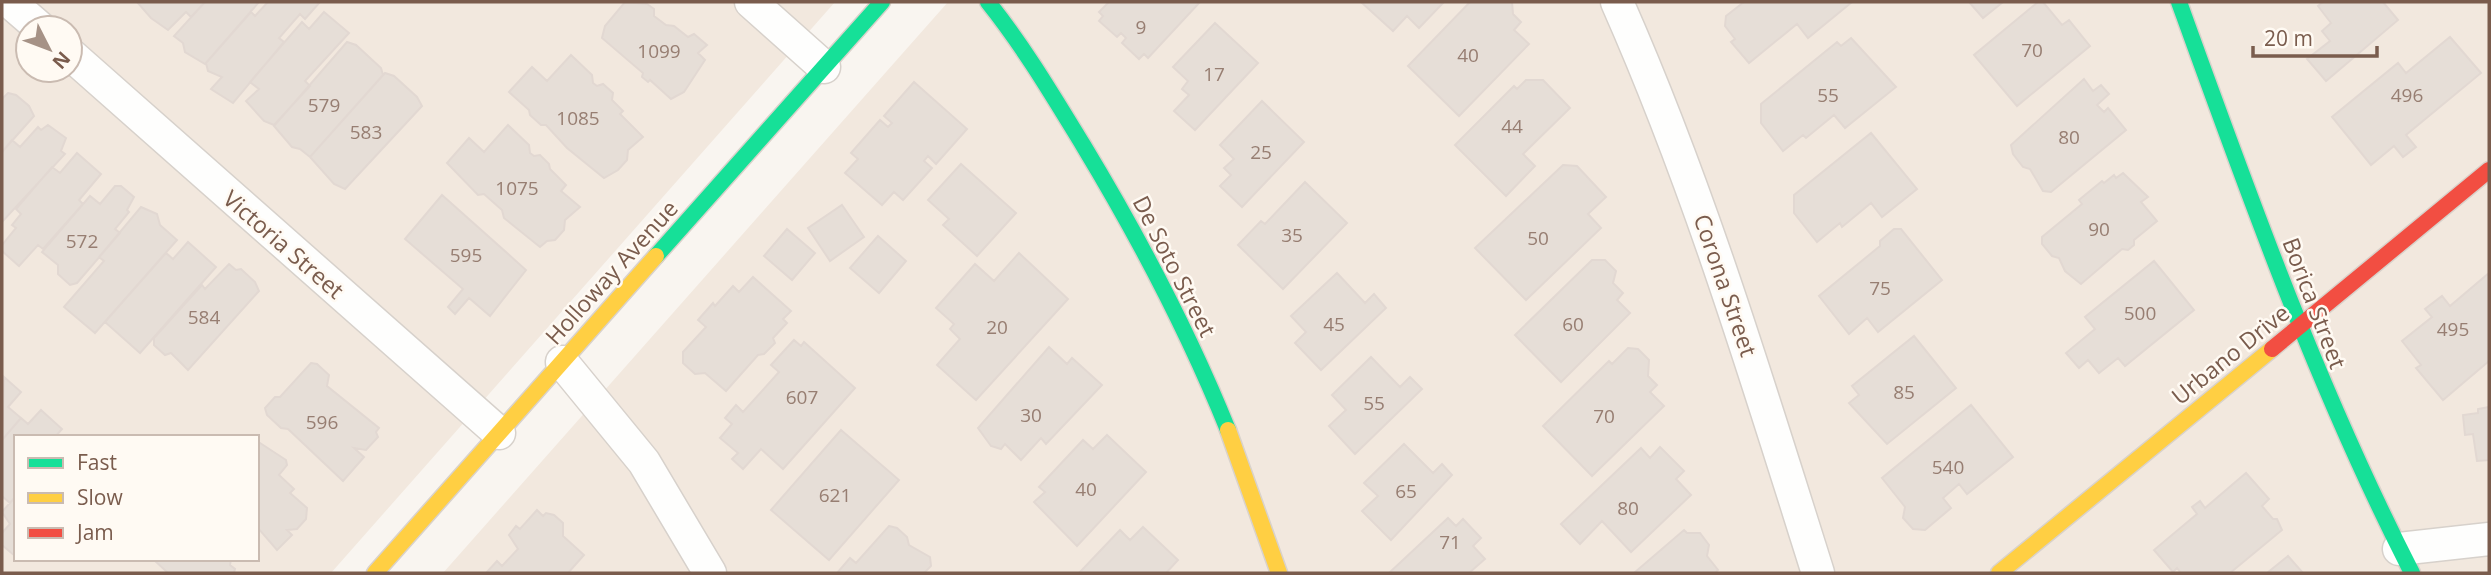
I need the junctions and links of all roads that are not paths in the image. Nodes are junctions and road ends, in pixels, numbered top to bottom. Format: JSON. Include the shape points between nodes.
{"nodes":[{"id":1,"x":10,"y":2,"type":"edge"},
{"id":2,"x":751,"y":2,"type":"edge"},
{"id":3,"x":882,"y":2,"type":"edge"},
{"id":4,"x":988,"y":2,"type":"edge"},
{"id":5,"x":1618,"y":2,"type":"edge"},
{"id":6,"x":2179,"y":2,"type":"edge"},
{"id":7,"x":24,"y":14,"type":"edge"},
{"id":8,"x":84,"y":66,"type":"edge"},
{"id":9,"x":824,"y":67,"type":"junction"},
{"id":10,"x":2489,"y":170,"type":"edge"},
{"id":11,"x":2298,"y":327,"type":"junction"},
{"id":12,"x":562,"y":362,"type":"junction"},
{"id":13,"x":499,"y":433,"type":"junction"},
{"id":14,"x":2489,"y":539,"type":"edge"},
{"id":15,"x":2406,"y":561,"type":"edge"},
{"id":16,"x":375,"y":573,"type":"edge"},
{"id":17,"x":710,"y":573,"type":"edge"},
{"id":18,"x":1279,"y":573,"type":"edge"},
{"id":19,"x":1818,"y":573,"type":"edge"},
{"id":20,"x":1999,"y":573,"type":"edge"}],
"edges":[{"from":1,"to":7,"type":"street"},
{"from":2,"to":9,"type":"street"},
{"from":3,"to":9,"type":"street","name":"Holloway Avenue"},
{"from":4,"to":18,"type":"street","name":"De Soto Street","via":[[1055,99],[1152,265],[1237,454]]},
{"from":5,"to":19,"type":"street","name":"Corona Street","via":[[1727,283]]},
{"from":6,"to":11,"type":"street","name":"Borica Street"},
{"from":8,"to":13,"type":"street","name":"Victoria Street"},
{"from":9,"to":12,"type":"street","name":"Holloway Avenue"},
{"from":10,"to":11,"type":"street","name":"Urbano Drive"},
{"from":11,"to":15,"type":"street","name":"Borica Street","via":[[2342,433]]},
{"from":11,"to":20,"type":"street","name":"Urbano Drive"},
{"from":12,"to":13,"type":"street","name":"Holloway Avenue"},
{"from":12,"to":17,"type":"street","via":[[643,462]]},
{"from":13,"to":16,"type":"street","name":"Holloway Avenue"},
{"from":14,"to":15,"type":"street"}]}
